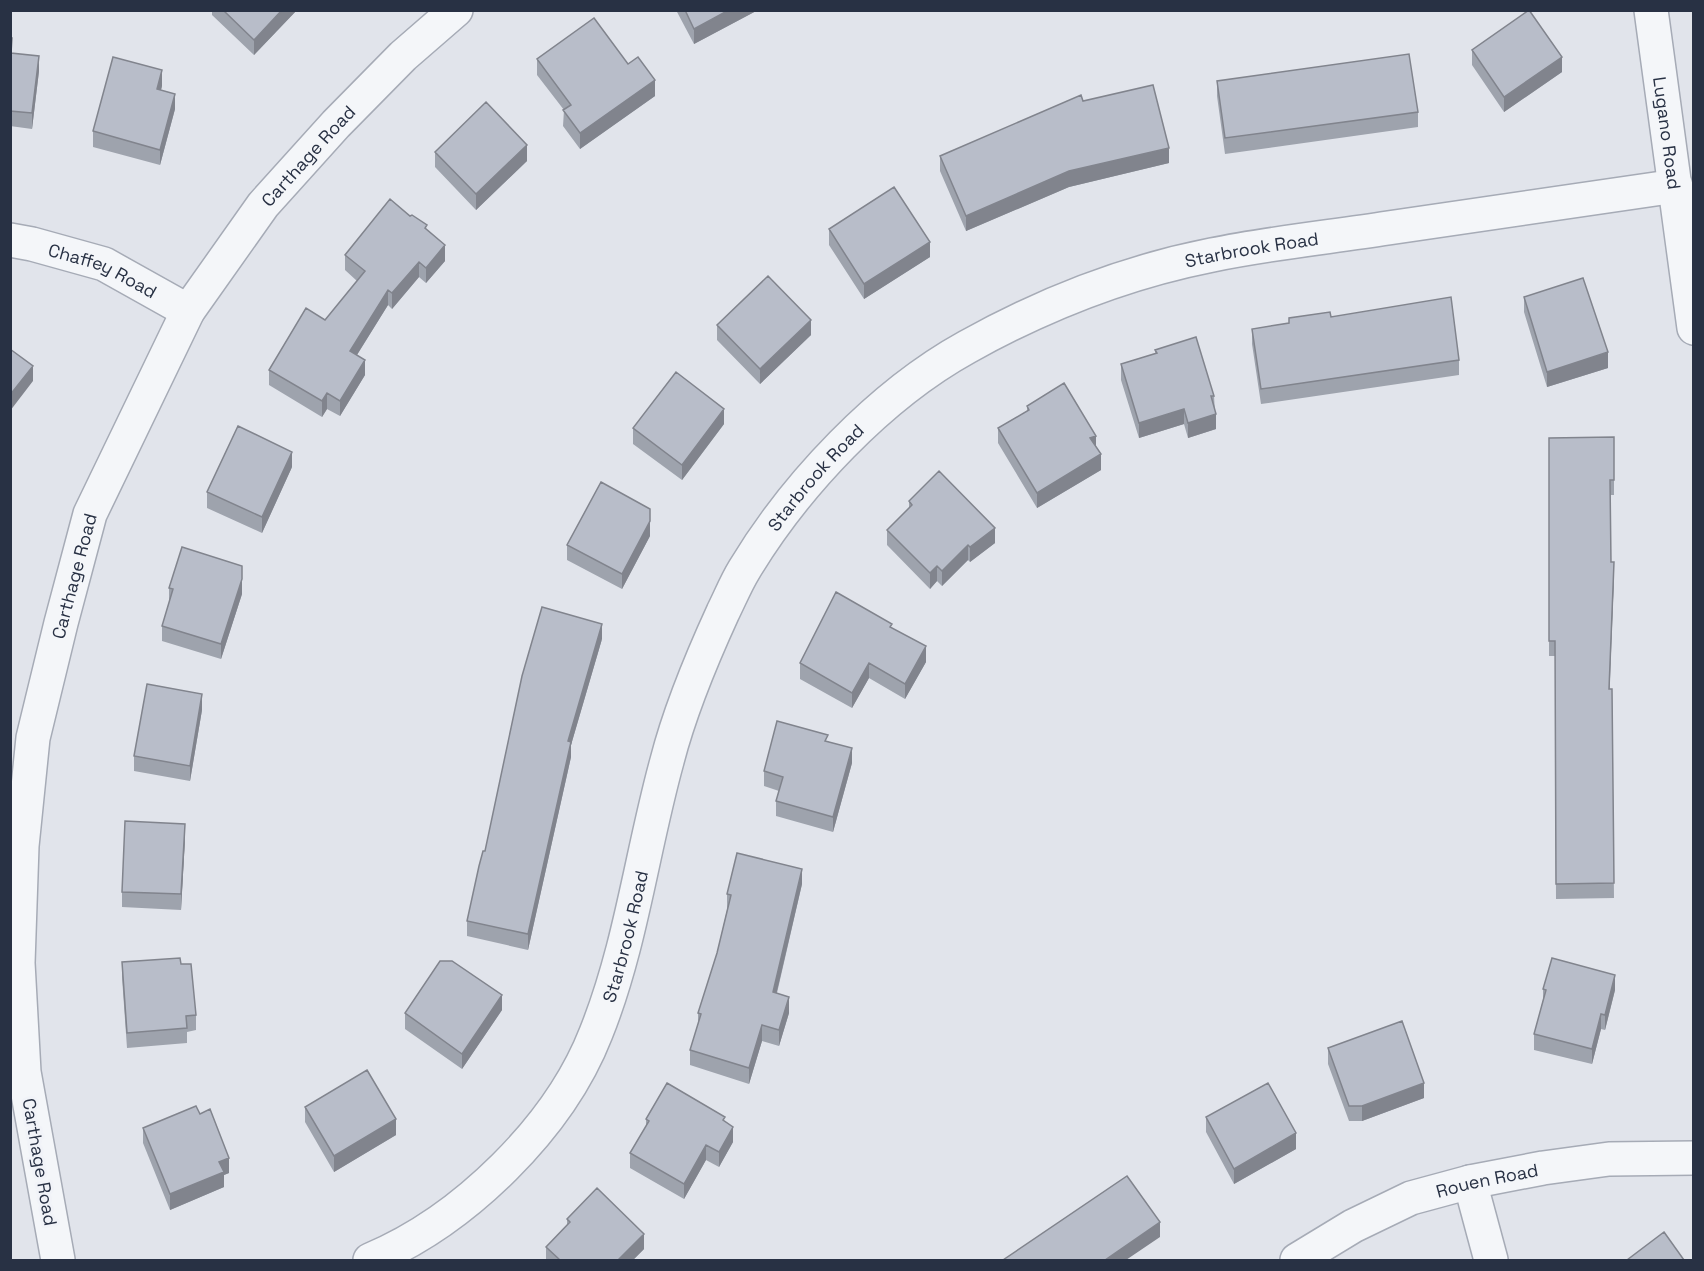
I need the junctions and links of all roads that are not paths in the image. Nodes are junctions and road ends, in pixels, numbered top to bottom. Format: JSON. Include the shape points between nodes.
{"nodes":[{"id":1,"x":456,"y":10,"type":"edge"},
{"id":2,"x":1651,"y":10,"type":"edge"},
{"id":3,"x":1676,"y":186,"type":"junction"},
{"id":4,"x":10,"y":240,"type":"edge"},
{"id":5,"x":188,"y":311,"type":"junction"},
{"id":6,"x":1694,"y":328,"type":"edge"},
{"id":7,"x":14,"y":963,"type":"edge"},
{"id":8,"x":1694,"y":1158,"type":"edge"},
{"id":9,"x":1470,"y":1182,"type":"junction"},
{"id":10,"x":58,"y":1260,"type":"edge"},
{"id":11,"x":370,"y":1260,"type":"edge"},
{"id":12,"x":1297,"y":1260,"type":"edge"},
{"id":13,"x":1491,"y":1260,"type":"edge"}],
"edges":[{"from":1,"to":5,"type":"street","name":"Carthage Road","via":[[403,56],[263,205]]},
{"from":2,"to":3,"type":"street","name":"Lugano Road"},
{"from":3,"to":6,"type":"street","name":"Lugano Road"},
{"from":3,"to":11,"type":"street","name":"Starbrook Road","via":[[1212,255],[1116,279],[1044,307],[974,343],[902,391],[842,444],[793,500],[738,581],[701,659],[667,758],[618,969],[596,1035],[573,1081],[501,1171],[446,1218]]},
{"from":4,"to":5,"type":"street","name":"Chaffey Road","via":[[104,264]]},
{"from":5,"to":7,"type":"street","name":"Carthage Road","via":[[90,514],[61,622],[33,738]]},
{"from":7,"to":10,"type":"street","name":"Carthage Road","via":[[24,1072]]},
{"from":8,"to":9,"type":"street","name":"Rouen Road","via":[[1609,1160]]},
{"from":9,"to":12,"type":"street","name":"Rouen Road","via":[[1411,1198],[1353,1226]]},
{"from":9,"to":13,"type":"street"}]}
